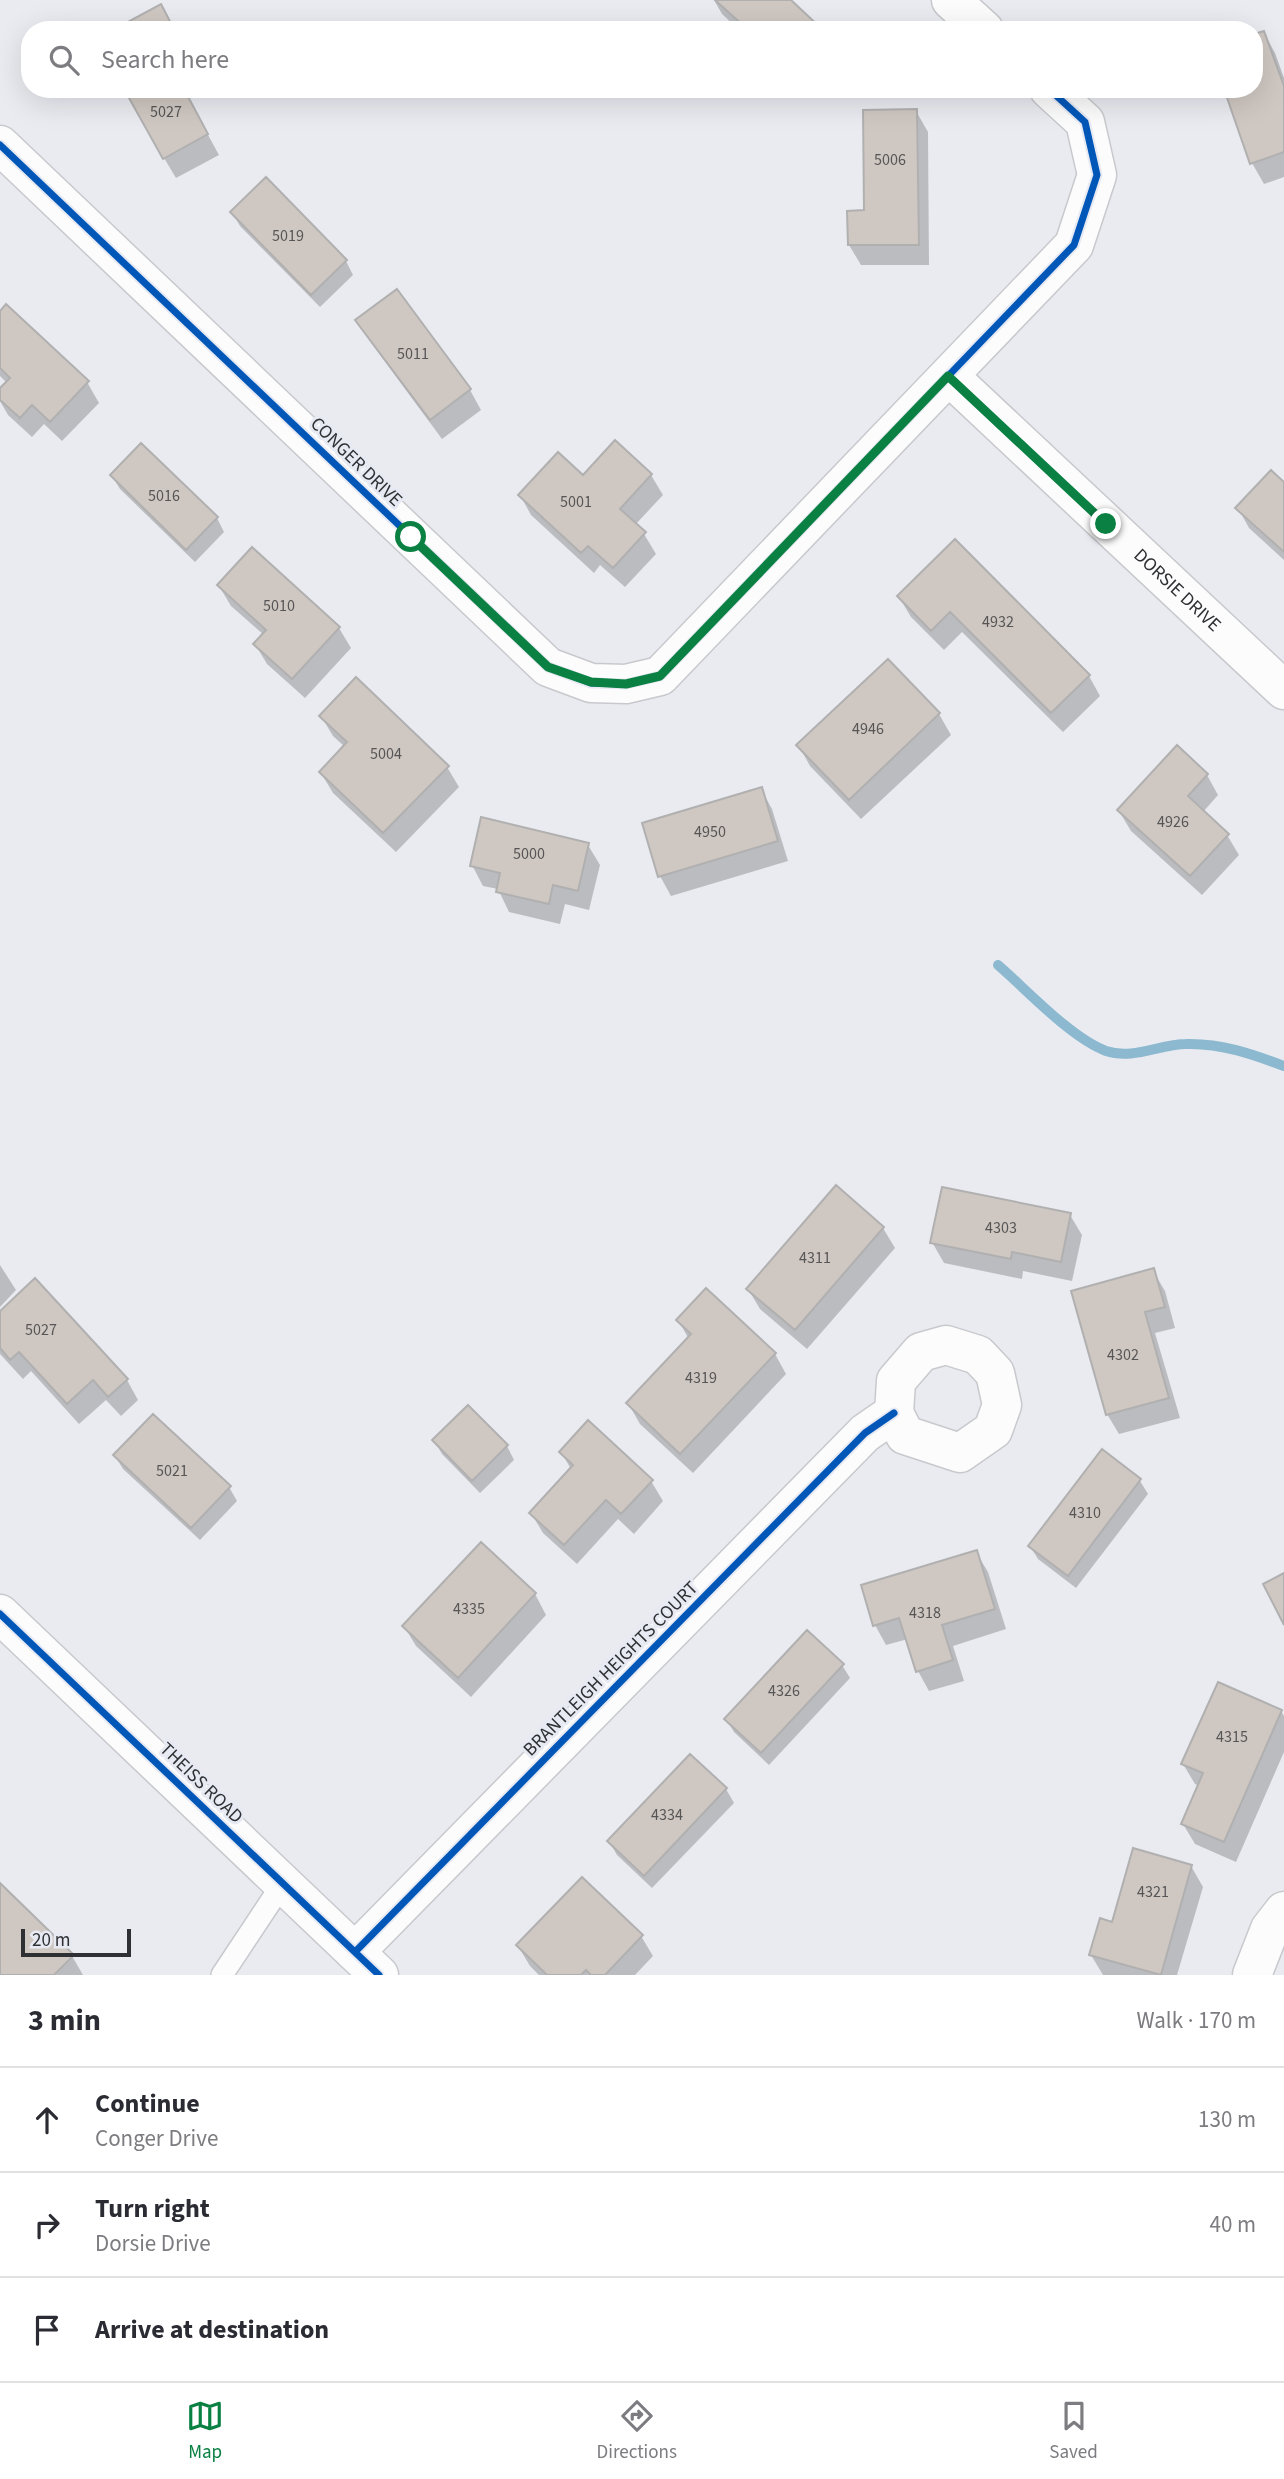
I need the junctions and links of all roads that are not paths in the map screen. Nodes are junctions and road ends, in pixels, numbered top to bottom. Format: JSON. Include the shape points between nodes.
{"nodes":[{"id":1,"x":951,"y":0,"type":"edge"},
{"id":2,"x":974,"y":21,"type":"edge"},
{"id":3,"x":1059,"y":98,"type":"edge"},
{"id":4,"x":0,"y":145,"type":"edge"},
{"id":5,"x":948,"y":376,"type":"junction"},
{"id":6,"x":1284,"y":691,"type":"edge"},
{"id":7,"x":894,"y":1413,"type":"dead end"},
{"id":8,"x":0,"y":1614,"type":"edge"},
{"id":9,"x":283,"y":1883,"type":"junction"},
{"id":10,"x":1284,"y":1911,"type":"edge"},
{"id":11,"x":367,"y":1963,"type":"edge"},
{"id":12,"x":222,"y":1975,"type":"edge"},
{"id":13,"x":1252,"y":1975,"type":"edge"}],
"edges":[{"from":1,"to":2,"type":"street"},
{"from":3,"to":5,"type":"street","name":"CONGER DRIVE","via":[[1085,122],[1097,175],[1074,245]]},
{"from":4,"to":5,"type":"street","name":"CONGER DRIVE","via":[[548,667],[591,682],[626,684],[660,676]]},
{"from":5,"to":6,"type":"street","name":"DORSIE DRIVE"},
{"from":7,"to":11,"type":"street","name":"BRANTLEIGH HEIGHTS COURT","via":[[865,1433]]},
{"from":8,"to":9,"type":"street","name":"THEISS ROAD"},
{"from":9,"to":11,"type":"street","name":"THEISS ROAD"},
{"from":9,"to":12,"type":"lane"},
{"from":10,"to":13,"type":"street","via":[[1270,1929]]}]}
